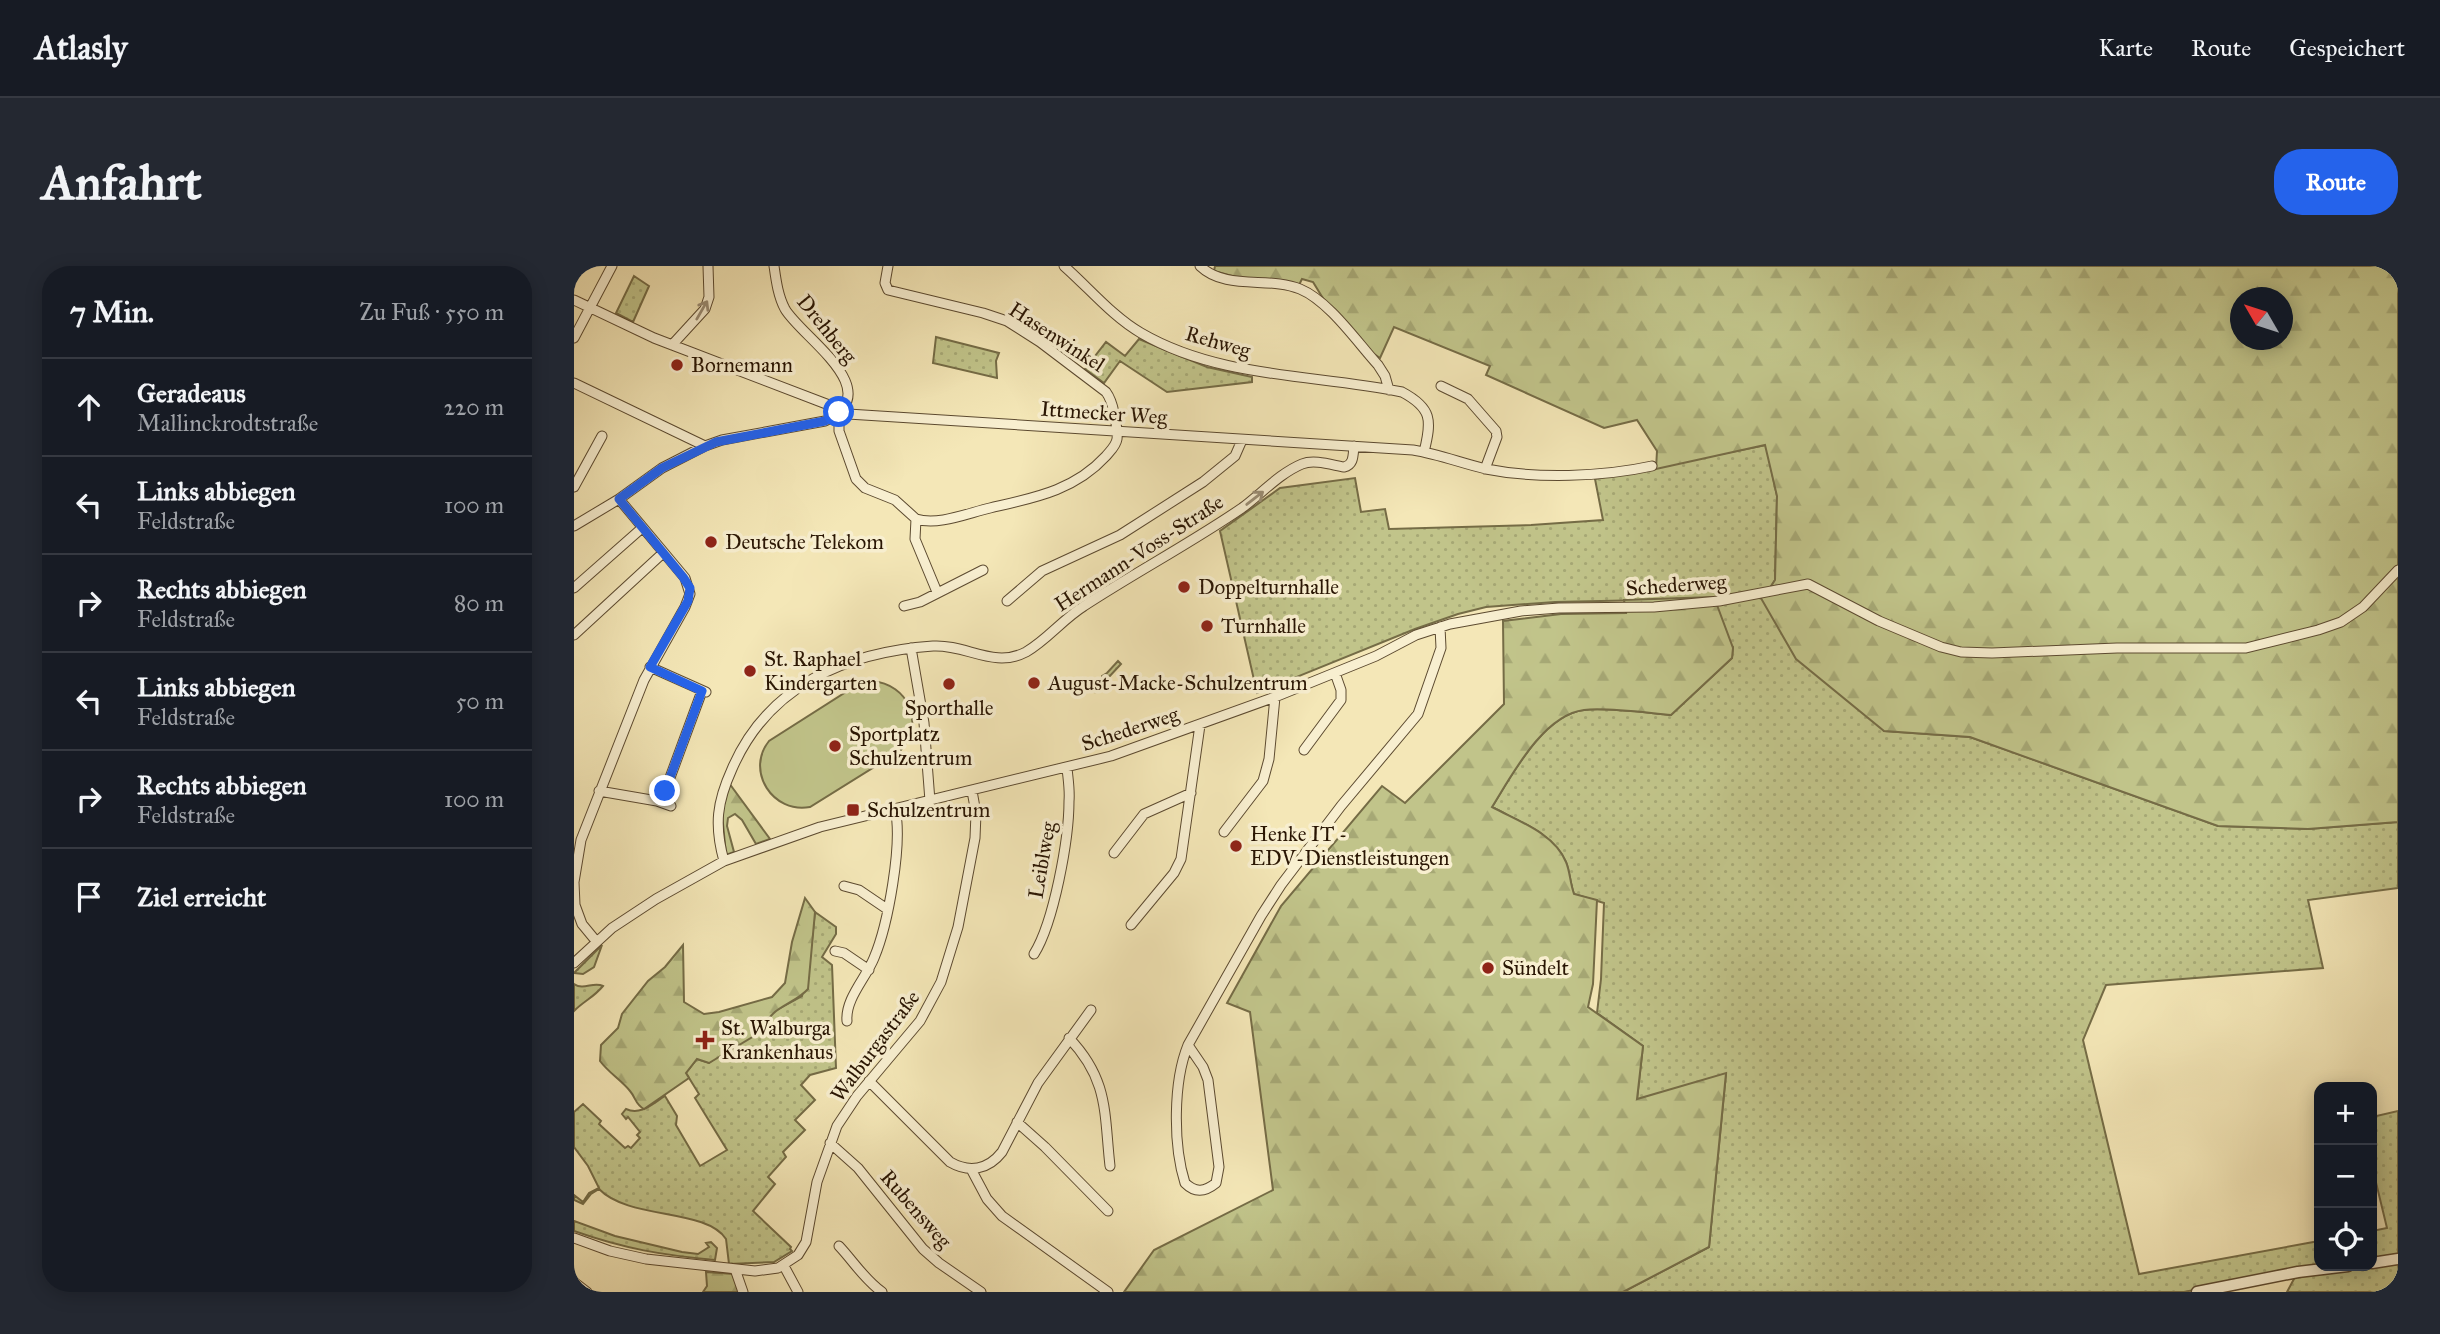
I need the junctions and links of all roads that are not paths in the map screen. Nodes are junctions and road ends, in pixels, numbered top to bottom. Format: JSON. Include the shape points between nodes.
{"nodes":[{"id":1,"x":612,"y":266,"type":"edge"},
{"id":2,"x":708,"y":266,"type":"edge"},
{"id":3,"x":774,"y":266,"type":"edge"},
{"id":4,"x":888,"y":266,"type":"edge"},
{"id":5,"x":1064,"y":266,"type":"edge"},
{"id":6,"x":1200,"y":266,"type":"edge"},
{"id":7,"x":574,"y":300,"type":"edge"},
{"id":8,"x":589,"y":308,"type":"junction"},
{"id":9,"x":574,"y":338,"type":"edge"},
{"id":10,"x":672,"y":345,"type":"junction"},
{"id":11,"x":574,"y":383,"type":"edge"},
{"id":12,"x":1441,"y":386,"type":"dead end"},
{"id":13,"x":1389,"y":390,"type":"junction"},
{"id":14,"x":839,"y":412,"type":"junction"},
{"id":15,"x":1117,"y":432,"type":"junction"},
{"id":16,"x":602,"y":436,"type":"dead end"},
{"id":17,"x":1242,"y":440,"type":"junction"},
{"id":18,"x":705,"y":446,"type":"junction"},
{"id":19,"x":1354,"y":446,"type":"junction"},
{"id":20,"x":1424,"y":452,"type":"junction"},
{"id":21,"x":1652,"y":466,"type":"dead end"},
{"id":22,"x":1485,"y":468,"type":"junction"},
{"id":23,"x":574,"y":487,"type":"edge"},
{"id":24,"x":619,"y":499,"type":"junction"},
{"id":25,"x":916,"y":519,"type":"junction"},
{"id":26,"x":574,"y":526,"type":"edge"},
{"id":27,"x":642,"y":528,"type":"junction"},
{"id":28,"x":663,"y":553,"type":"junction"},
{"id":29,"x":983,"y":570,"type":"dead end"},
{"id":30,"x":2398,"y":570,"type":"edge"},
{"id":31,"x":574,"y":588,"type":"edge"},
{"id":32,"x":937,"y":592,"type":"junction"},
{"id":33,"x":1007,"y":601,"type":"dead end"},
{"id":34,"x":904,"y":606,"type":"dead end"},
{"id":35,"x":1440,"y":627,"type":"junction"},
{"id":36,"x":574,"y":635,"type":"edge"},
{"id":37,"x":911,"y":648,"type":"junction"},
{"id":38,"x":650,"y":667,"type":"junction"},
{"id":39,"x":1335,"y":673,"type":"junction"},
{"id":40,"x":1275,"y":697,"type":"junction"},
{"id":41,"x":1200,"y":725,"type":"junction"},
{"id":42,"x":1304,"y":750,"type":"dead end"},
{"id":43,"x":1067,"y":768,"type":"junction"},
{"id":44,"x":599,"y":791,"type":"junction"},
{"id":45,"x":972,"y":791,"type":"junction"},
{"id":46,"x":1191,"y":793,"type":"junction"},
{"id":47,"x":930,"y":801,"type":"junction"},
{"id":48,"x":895,"y":809,"type":"junction"},
{"id":49,"x":1224,"y":832,"type":"dead end"},
{"id":50,"x":1114,"y":852,"type":"dead end"},
{"id":51,"x":724,"y":861,"type":"junction"},
{"id":52,"x":845,"y":886,"type":"dead end"},
{"id":53,"x":887,"y":909,"type":"junction"},
{"id":54,"x":1131,"y":925,"type":"dead end"},
{"id":55,"x":596,"y":941,"type":"junction"},
{"id":56,"x":835,"y":951,"type":"dead end"},
{"id":57,"x":1034,"y":954,"type":"dead end"},
{"id":58,"x":574,"y":963,"type":"edge"},
{"id":59,"x":869,"y":971,"type":"junction"},
{"id":60,"x":1091,"y":1010,"type":"dead end"},
{"id":61,"x":847,"y":1021,"type":"dead end"},
{"id":62,"x":1069,"y":1038,"type":"junction"},
{"id":63,"x":1188,"y":1045,"type":"junction"},
{"id":64,"x":869,"y":1081,"type":"junction"},
{"id":65,"x":1017,"y":1122,"type":"junction"},
{"id":66,"x":830,"y":1143,"type":"junction"},
{"id":67,"x":1110,"y":1166,"type":"dead end"},
{"id":68,"x":971,"y":1170,"type":"junction"},
{"id":69,"x":1108,"y":1211,"type":"dead end"},
{"id":70,"x":574,"y":1238,"type":"edge"},
{"id":71,"x":839,"y":1247,"type":"dead end"},
{"id":72,"x":2398,"y":1259,"type":"edge"},
{"id":73,"x":2377,"y":1262,"type":"edge"},
{"id":74,"x":784,"y":1266,"type":"junction"},
{"id":75,"x":735,"y":1269,"type":"junction"},
{"id":76,"x":2314,"y":1270,"type":"edge"},
{"id":77,"x":574,"y":1282,"type":"edge"},
{"id":78,"x":587,"y":1292,"type":"edge"},
{"id":79,"x":743,"y":1292,"type":"edge"},
{"id":80,"x":798,"y":1292,"type":"edge"},
{"id":81,"x":882,"y":1292,"type":"edge"},
{"id":82,"x":981,"y":1292,"type":"edge"},
{"id":83,"x":1108,"y":1292,"type":"edge"},
{"id":84,"x":2197,"y":1292,"type":"edge"}],
"edges":[{"from":1,"to":8,"type":"street"},
{"from":10,"to":2,"type":"street","one_way":true,"via":[[705,309]]},
{"from":3,"to":14,"type":"street","name":"Drehberg","via":[[785,309],[843,375],[847,392]]},
{"from":4,"to":15,"type":"street","name":"Hasenwinkel","via":[[886,286],[891,291],[998,317],[1040,342],[1107,392]]},
{"from":5,"to":13,"type":"street","name":"Rehweg","via":[[1134,329],[1191,355],[1234,368]]},
{"from":6,"to":13,"type":"street","via":[[1224,278],[1281,284],[1309,293],[1378,365]]},
{"from":7,"to":8,"type":"street","name":"Ittmecker Weg"},
{"from":8,"to":9,"type":"street"},
{"from":8,"to":10,"type":"street","name":"Ittmecker Weg"},
{"from":10,"to":14,"type":"street","name":"Ittmecker Weg"},
{"from":11,"to":18,"type":"street"},
{"from":12,"to":22,"type":"street","via":[[1468,399],[1496,430]]},
{"from":13,"to":20,"type":"street","name":"Rehweg","via":[[1411,397],[1424,409],[1430,427]]},
{"from":14,"to":15,"type":"street","name":"Ittmecker Weg"},
{"from":14,"to":18,"type":"street","via":[[825,421]]},
{"from":14,"to":25,"type":"street","name":"Drehberg","via":[[838,428],[856,479],[865,488],[895,500]]},
{"from":15,"to":17,"type":"street","name":"Ittmecker Weg"},
{"from":15,"to":25,"type":"street","via":[[1116,442],[1102,461],[1064,488],[950,517]]},
{"from":16,"to":23,"type":"street"},
{"from":17,"to":19,"type":"street","name":"Ittmecker Weg"},
{"from":17,"to":33,"type":"street","via":[[1236,456],[1203,482],[1120,536],[1042,572]]},
{"from":18,"to":24,"type":"street","via":[[662,468]]},
{"from":19,"to":20,"type":"street","name":"Ittmecker Weg"},
{"from":37,"to":19,"type":"street","name":"Hermann-Voss-Straße","one_way":true,"via":[[947,646],[989,658],[1015,657],[1082,607],[1241,509],[1297,466],[1309,462],[1349,465]]},
{"from":20,"to":22,"type":"street","name":"Ittmecker Weg"},
{"from":21,"to":22,"type":"street","name":"Ittmecker Weg","via":[[1554,474]]},
{"from":24,"to":26,"type":"street"},
{"from":24,"to":27,"type":"street"},
{"from":25,"to":32,"type":"street","via":[[915,539]]},
{"from":27,"to":28,"type":"street"},
{"from":27,"to":31,"type":"street"},
{"from":28,"to":36,"type":"street"},
{"from":28,"to":38,"type":"street","via":[[686,581],[690,594]]},
{"from":29,"to":32,"type":"street"},
{"from":30,"to":35,"type":"street","name":"Schederweg","via":[[2363,607],[2341,622],[2262,645],[2233,648],[1961,652],[1914,636],[1816,586],[1803,584],[1719,601],[1521,611]]},
{"from":32,"to":34,"type":"street"},
{"from":35,"to":39,"type":"street","name":"Schederweg"},
{"from":35,"to":63,"type":"street","via":[[1441,649],[1418,714],[1281,886]]},
{"from":37,"to":47,"type":"street"},
{"from":37,"to":51,"type":"street","name":"Hermann-Voss-Straße","via":[[862,658],[826,672],[763,717],[742,748],[721,798],[716,831]]},
{"from":38,"to":44,"type":"street"},
{"from":38,"to":44,"type":"street","via":[[705,692],[666,804]]},
{"from":39,"to":40,"type":"street","name":"Schederweg"},
{"from":39,"to":42,"type":"street","via":[[1341,700]]},
{"from":40,"to":41,"type":"street","name":"Schederweg"},
{"from":40,"to":49,"type":"street","via":[[1266,774],[1239,818]]},
{"from":41,"to":43,"type":"street","name":"Schederweg"},
{"from":41,"to":46,"type":"street"},
{"from":43,"to":45,"type":"street","name":"Schederweg"},
{"from":43,"to":57,"type":"street","name":"Leiblweg","via":[[1069,806],[1055,896]]},
{"from":44,"to":55,"type":"street","via":[[581,840],[574,882],[577,912]]},
{"from":45,"to":47,"type":"street","name":"Schederweg"},
{"from":45,"to":64,"type":"street","name":"Walburgastraße","via":[[975,838],[958,927],[941,982],[920,1021]]},
{"from":46,"to":50,"type":"street","via":[[1144,814]]},
{"from":46,"to":54,"type":"street","via":[[1179,863]]},
{"from":47,"to":48,"type":"street","name":"Schederweg"},
{"from":48,"to":51,"type":"street","name":"Schederweg","via":[[793,835]]},
{"from":48,"to":53,"type":"street","via":[[898,843]]},
{"from":51,"to":55,"type":"street","name":"Schederweg","via":[[656,899]]},
{"from":52,"to":53,"type":"street"},
{"from":53,"to":59,"type":"street"},
{"from":55,"to":58,"type":"street","name":"Schederweg"},
{"from":56,"to":59,"type":"street"},
{"from":59,"to":61,"type":"street","via":[[848,1007]]},
{"from":60,"to":62,"type":"street"},
{"from":62,"to":65,"type":"street"},
{"from":62,"to":67,"type":"street","via":[[1099,1083]]},
{"from":63,"to":63,"type":"street","via":[[1177,1095],[1179,1145],[1185,1183],[1202,1191],[1216,1183],[1219,1167],[1208,1080]]},
{"from":64,"to":66,"type":"street","name":"Walburgastraße","via":[[844,1113]]},
{"from":64,"to":68,"type":"street","via":[[945,1159]]},
{"from":65,"to":68,"type":"street","via":[[996,1160]]},
{"from":65,"to":69,"type":"street"},
{"from":66,"to":74,"type":"street","name":"Walburgastraße","via":[[806,1242]]},
{"from":66,"to":82,"type":"street","name":"Rubensweg","via":[[858,1168],[923,1249]]},
{"from":68,"to":83,"type":"street","via":[[1002,1216]]},
{"from":70,"to":75,"type":"street","via":[[636,1257]]},
{"from":71,"to":81,"type":"street"},
{"from":72,"to":73,"type":"street"},
{"from":74,"to":75,"type":"street","via":[[767,1271]]},
{"from":74,"to":80,"type":"street"},
{"from":75,"to":79,"type":"street"},
{"from":76,"to":84,"type":"street"},
{"from":77,"to":78,"type":"street"}]}
